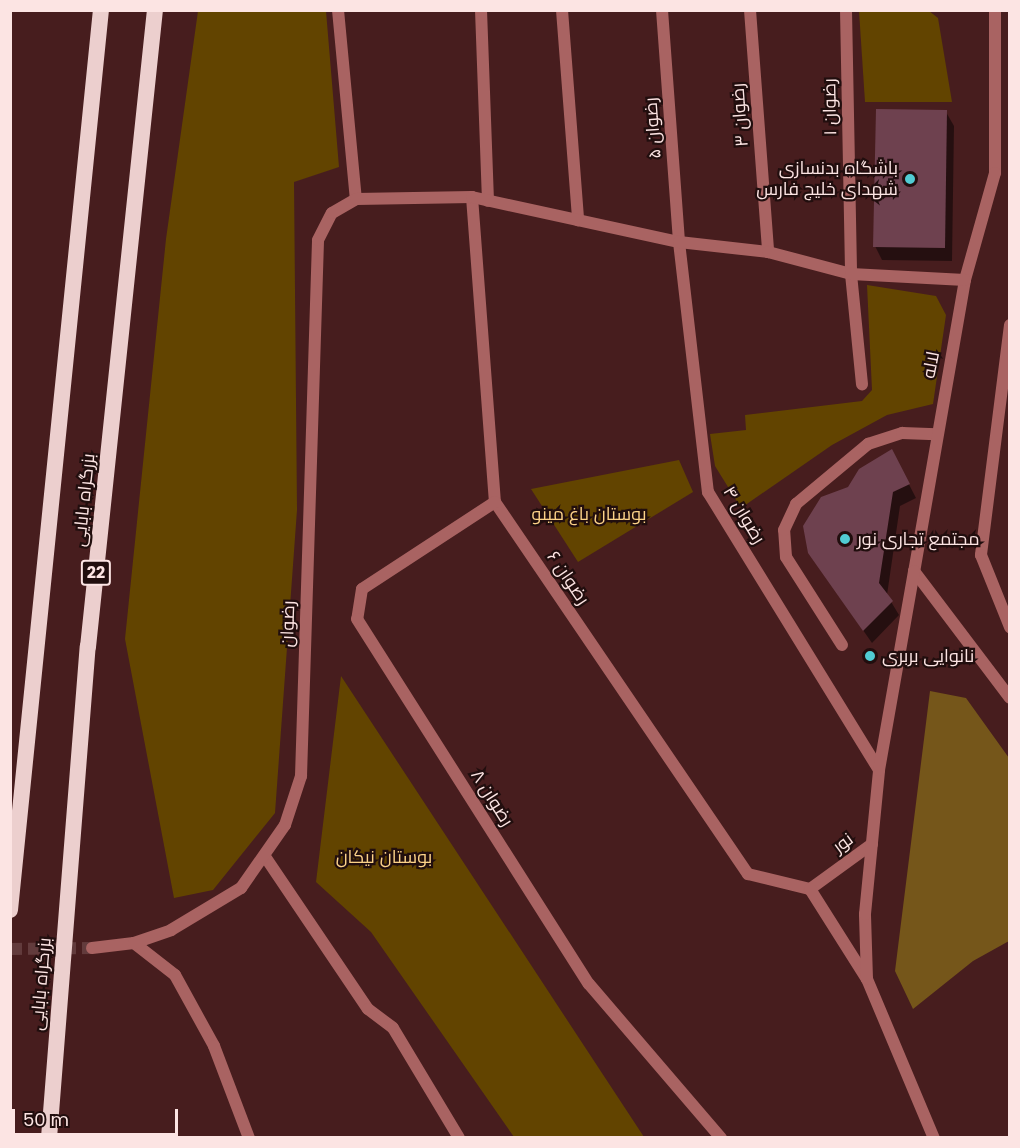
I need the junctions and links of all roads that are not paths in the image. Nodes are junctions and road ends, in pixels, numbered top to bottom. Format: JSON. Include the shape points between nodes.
{"nodes":[{"id":1,"x":99,"y":10,"type":"edge"},
{"id":2,"x":155,"y":10,"type":"edge"},
{"id":3,"x":338,"y":10,"type":"edge"},
{"id":4,"x":481,"y":10,"type":"edge"},
{"id":5,"x":562,"y":10,"type":"edge"},
{"id":6,"x":662,"y":10,"type":"edge"},
{"id":7,"x":750,"y":10,"type":"edge"},
{"id":8,"x":846,"y":10,"type":"edge"},
{"id":9,"x":995,"y":10,"type":"edge"},
{"id":10,"x":472,"y":197,"type":"junction"},
{"id":11,"x":356,"y":199,"type":"junction"},
{"id":12,"x":488,"y":201,"type":"junction"},
{"id":13,"x":578,"y":220,"type":"junction"},
{"id":14,"x":679,"y":242,"type":"junction"},
{"id":15,"x":768,"y":252,"type":"junction"},
{"id":16,"x":851,"y":274,"type":"junction"},
{"id":17,"x":965,"y":280,"type":"junction"},
{"id":18,"x":1010,"y":325,"type":"edge"},
{"id":19,"x":862,"y":384,"type":"dead end"},
{"id":20,"x":936,"y":434,"type":"junction"},
{"id":21,"x":495,"y":502,"type":"junction"},
{"id":22,"x":914,"y":571,"type":"junction"},
{"id":23,"x":1010,"y":627,"type":"edge"},
{"id":24,"x":842,"y":645,"type":"dead end"},
{"id":25,"x":1010,"y":698,"type":"edge"},
{"id":26,"x":879,"y":770,"type":"junction"},
{"id":27,"x":872,"y":844,"type":"junction"},
{"id":28,"x":266,"y":858,"type":"junction"},
{"id":29,"x":810,"y":889,"type":"junction"},
{"id":30,"x":10,"y":910,"type":"edge"},
{"id":31,"x":134,"y":943,"type":"junction"},
{"id":32,"x":92,"y":948,"type":"tunnel mouth"},
{"id":33,"x":867,"y":979,"type":"junction"},
{"id":34,"x":48,"y":1137,"type":"edge"},
{"id":35,"x":249,"y":1137,"type":"edge"},
{"id":36,"x":459,"y":1137,"type":"edge"},
{"id":37,"x":721,"y":1137,"type":"edge"},
{"id":38,"x":934,"y":1137,"type":"edge"}],
"edges":[{"from":1,"to":30,"type":"highway","name":"بزرگراه بابایی"},
{"from":2,"to":34,"type":"highway","name":"بزرگراه بابایی","number":"22","via":[[88,647]]},
{"from":3,"to":11,"type":"street"},
{"from":4,"to":12,"type":"street"},
{"from":5,"to":13,"type":"street"},
{"from":6,"to":14,"type":"street","name":"رضوان ۵"},
{"from":7,"to":15,"type":"street","name":"رضوان ۳"},
{"from":8,"to":16,"type":"street","name":"رضوان ۱"},
{"from":9,"to":17,"type":"street","name":"لاله","via":[[995,173]]},
{"from":10,"to":11,"type":"street"},
{"from":10,"to":12,"type":"street"},
{"from":10,"to":21,"type":"street","name":"رضوان ۶"},
{"from":11,"to":28,"type":"street","name":"رضوان","via":[[332,213],[318,240],[302,776],[285,825]]},
{"from":12,"to":13,"type":"street"},
{"from":13,"to":14,"type":"street"},
{"from":14,"to":15,"type":"street"},
{"from":14,"to":26,"type":"street","name":"رضوان ۴","via":[[708,492]]},
{"from":15,"to":16,"type":"street"},
{"from":16,"to":17,"type":"street"},
{"from":16,"to":19,"type":"street","name":"رضوان ۱"},
{"from":17,"to":20,"type":"street","name":"لاله"},
{"from":18,"to":23,"type":"street","via":[[981,555]]},
{"from":20,"to":22,"type":"street","name":"لاله"},
{"from":20,"to":24,"type":"street","via":[[902,433],[868,444],[796,504],[784,530],[786,557]]},
{"from":21,"to":29,"type":"street","name":"رضوان ۶","via":[[748,874]]},
{"from":21,"to":37,"type":"street","name":"رضوان ۸","via":[[362,589],[357,619],[589,984]]},
{"from":22,"to":25,"type":"street"},
{"from":22,"to":26,"type":"street"},
{"from":26,"to":27,"type":"street"},
{"from":27,"to":29,"type":"street","name":"نور"},
{"from":27,"to":33,"type":"street","name":"نور","via":[[865,914]]},
{"from":28,"to":31,"type":"street","name":"رضوان","via":[[241,888],[212,909]]},
{"from":28,"to":36,"type":"street","via":[[368,1009],[393,1028]]},
{"from":29,"to":33,"type":"street"},
{"from":31,"to":32,"type":"street","name":"رضوان"},
{"from":31,"to":35,"type":"street","via":[[175,975],[214,1046]]},
{"from":33,"to":38,"type":"street"}]}
